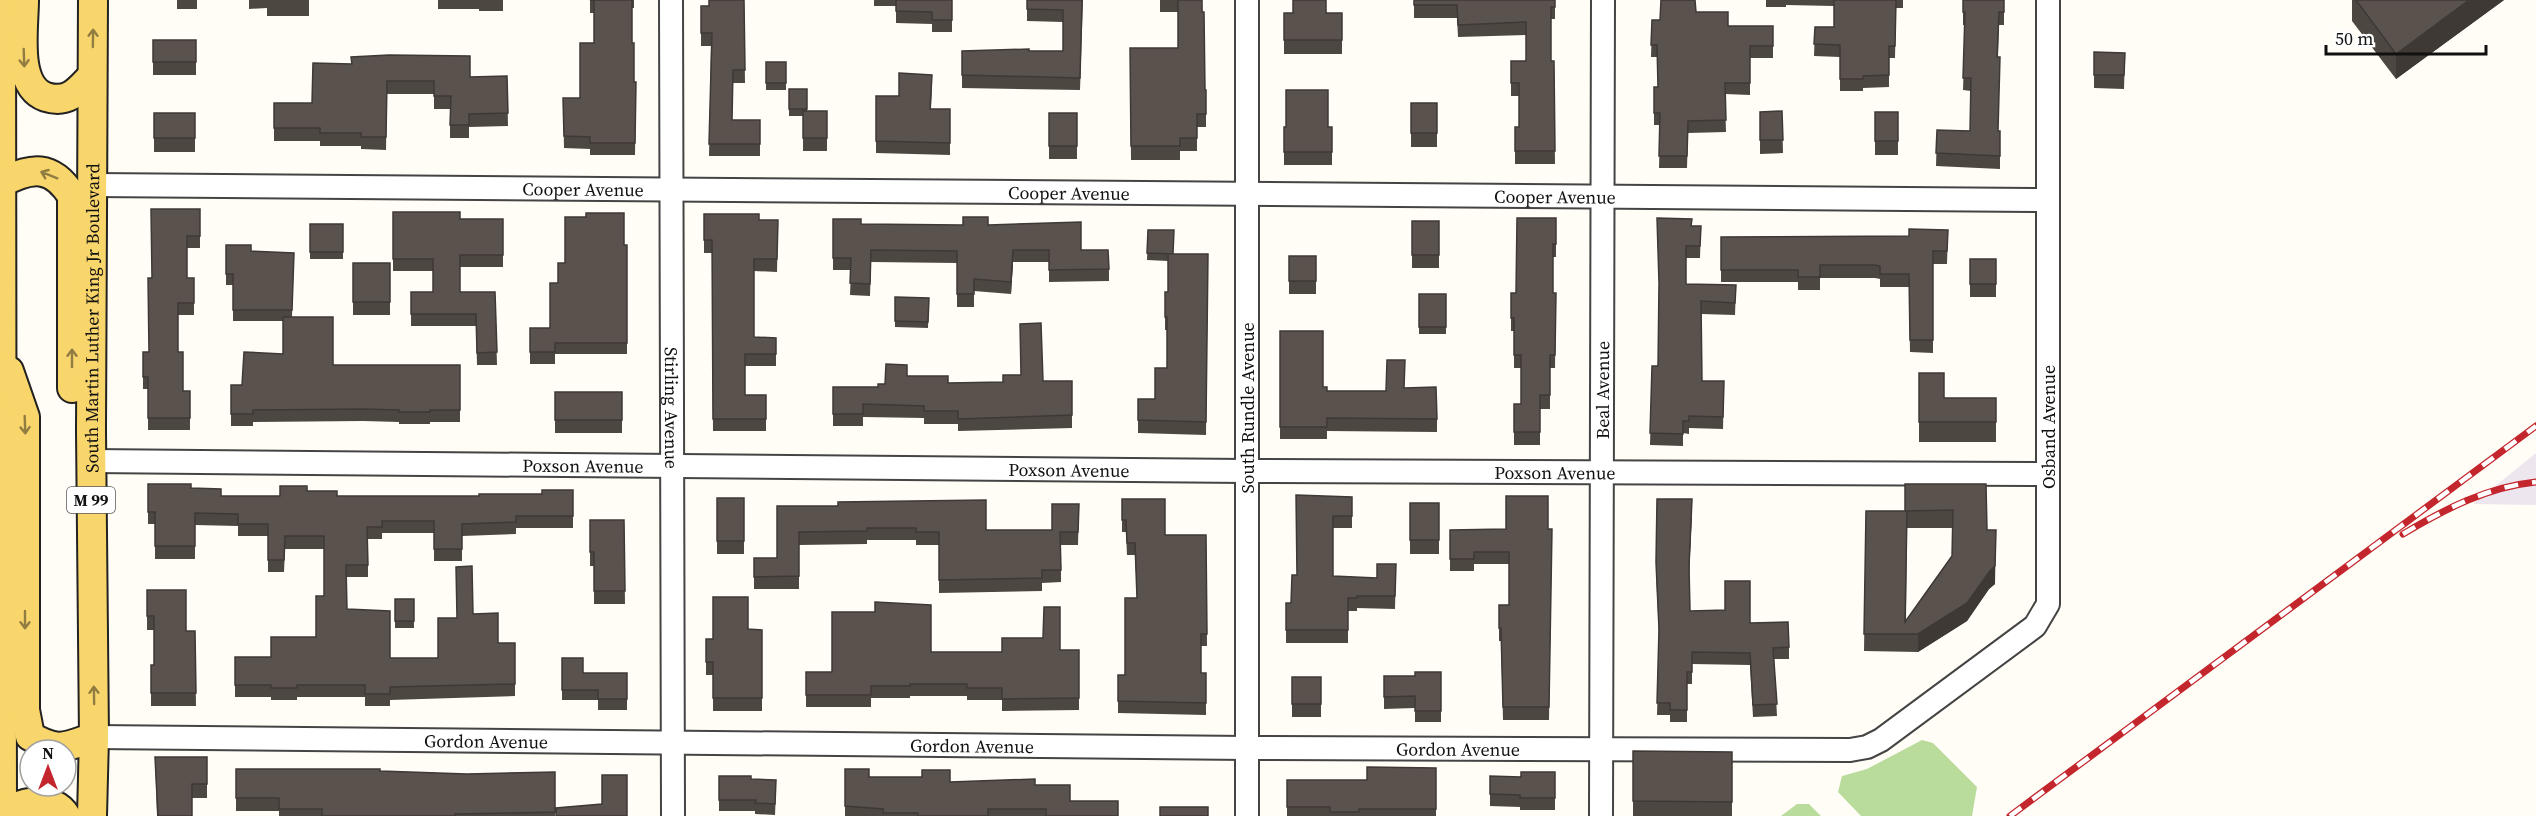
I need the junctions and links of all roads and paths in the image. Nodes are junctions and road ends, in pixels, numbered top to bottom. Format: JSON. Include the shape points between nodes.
{"nodes":[{"id":1,"x":1,"y":0,"type":"edge"},
{"id":2,"x":24,"y":0,"type":"edge"},
{"id":3,"x":93,"y":0,"type":"edge"},
{"id":4,"x":671,"y":0,"type":"edge"},
{"id":5,"x":1247,"y":0,"type":"edge"},
{"id":6,"x":1603,"y":0,"type":"edge"},
{"id":7,"x":2048,"y":0,"type":"edge"},
{"id":8,"x":92,"y":76,"type":"junction"},
{"id":9,"x":0,"y":183,"type":"edge"},
{"id":10,"x":93,"y":185,"type":"junction"},
{"id":11,"x":671,"y":190,"type":"junction"},
{"id":12,"x":1247,"y":194,"type":"junction"},
{"id":13,"x":1603,"y":196,"type":"junction"},
{"id":14,"x":2047,"y":200,"type":"junction"},
{"id":15,"x":1,"y":349,"type":"edge"},
{"id":16,"x":1,"y":459,"type":"edge"},
{"id":17,"x":91,"y":461,"type":"junction"},
{"id":18,"x":671,"y":465,"type":"junction"},
{"id":19,"x":1246,"y":471,"type":"junction"},
{"id":20,"x":1602,"y":472,"type":"junction"},
{"id":21,"x":2048,"y":474,"type":"junction"},
{"id":22,"x":92,"y":560,"type":"junction"},
{"id":23,"x":1,"y":734,"type":"edge"},
{"id":24,"x":94,"y":737,"type":"junction"},
{"id":25,"x":673,"y":741,"type":"junction"},
{"id":26,"x":1247,"y":748,"type":"junction"},
{"id":27,"x":1601,"y":748,"type":"junction"},
{"id":28,"x":1850,"y":750,"type":"joint"},
{"id":29,"x":2,"y":816,"type":"edge"},
{"id":30,"x":66,"y":816,"type":"edge"},
{"id":31,"x":92,"y":816,"type":"edge"},
{"id":32,"x":673,"y":816,"type":"edge"},
{"id":33,"x":1247,"y":816,"type":"edge"},
{"id":34,"x":1601,"y":816,"type":"edge"}],
"edges":[{"from":1,"to":9,"type":"main road"},
{"from":2,"to":8,"type":"main road","one_way":true,"via":[[24,67],[29,85],[39,95],[54,100],[72,98]]},
{"from":8,"to":3,"type":"main road","name":"South Martin Luther King Jr Boulevard","number":"M 99","one_way":true},
{"from":4,"to":11,"type":"street","name":"Stirling Avenue"},
{"from":5,"to":12,"type":"street","name":"South Rundle Avenue"},
{"from":6,"to":13,"type":"street","name":"Beal Avenue"},
{"from":7,"to":14,"type":"street","name":"Osband Avenue"},
{"from":8,"to":10,"type":"main road","name":"South Martin Luther King Jr Boulevard","number":"M 99"},
{"from":9,"to":15,"type":"main road"},
{"from":22,"to":9,"type":"main road","one_way":true,"via":[[72,512],[72,196],[63,181],[43,171],[22,172]]},
{"from":10,"to":11,"type":"street","name":"Cooper Avenue"},
{"from":10,"to":17,"type":"main road","name":"South Martin Luther King Jr Boulevard","number":"M 99"},
{"from":11,"to":12,"type":"street","name":"Cooper Avenue"},
{"from":11,"to":18,"type":"street","name":"Stirling Avenue"},
{"from":12,"to":13,"type":"street","name":"Cooper Avenue"},
{"from":12,"to":19,"type":"street","name":"South Rundle Avenue"},
{"from":13,"to":14,"type":"street","name":"Cooper Avenue"},
{"from":13,"to":20,"type":"street","name":"Beal Avenue"},
{"from":14,"to":21,"type":"street","name":"Osband Avenue"},
{"from":15,"to":16,"type":"main road"},
{"from":15,"to":24,"type":"main road","one_way":true,"via":[[25,417],[25,710],[30,736],[48,747],[67,746]]},
{"from":16,"to":23,"type":"main road"},
{"from":17,"to":18,"type":"street","name":"Poxson Avenue"},
{"from":17,"to":22,"type":"main road","name":"South Martin Luther King Jr Boulevard","number":"M 99"},
{"from":18,"to":19,"type":"street","name":"Poxson Avenue"},
{"from":18,"to":25,"type":"street","name":"Stirling Avenue"},
{"from":19,"to":20,"type":"street","name":"Poxson Avenue"},
{"from":19,"to":26,"type":"street","name":"South Rundle Avenue"},
{"from":20,"to":21,"type":"street","name":"Poxson Avenue"},
{"from":20,"to":27,"type":"street","name":"Beal Avenue"},
{"from":21,"to":28,"type":"street","name":"Osband Avenue","via":[[2048,604],[2042,617],[1881,740]]},
{"from":24,"to":22,"type":"main road","name":"South Martin Luther King Jr Boulevard","number":"M 99","one_way":true},
{"from":23,"to":29,"type":"main road"},
{"from":24,"to":25,"type":"street","name":"Gordon Avenue"},
{"from":24,"to":31,"type":"main road","name":"South Martin Luther King Jr Boulevard","number":"M 99"},
{"from":25,"to":26,"type":"street","name":"Gordon Avenue"},
{"from":25,"to":32,"type":"street","name":"Stirling Avenue"},
{"from":26,"to":27,"type":"street","name":"Gordon Avenue"},
{"from":26,"to":33,"type":"street","name":"South Rundle Avenue"},
{"from":27,"to":28,"type":"street","name":"Gordon Avenue"},
{"from":27,"to":34,"type":"street","name":"Beal Avenue"},
{"from":29,"to":30,"type":"main road","via":[[10,808],[43,802],[54,805]]}]}
